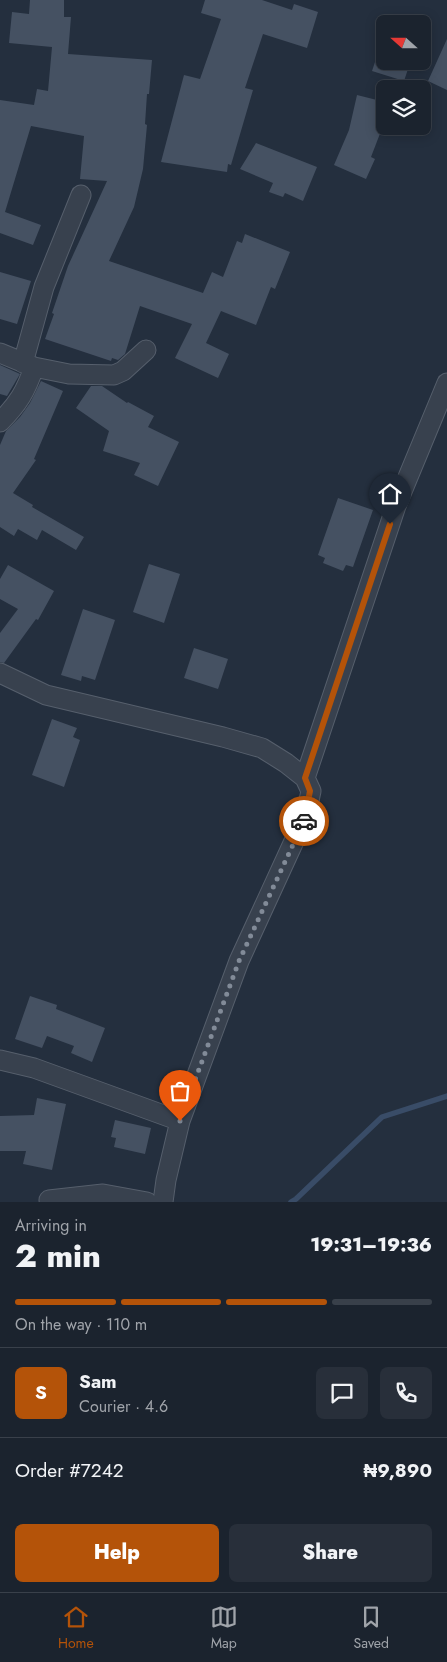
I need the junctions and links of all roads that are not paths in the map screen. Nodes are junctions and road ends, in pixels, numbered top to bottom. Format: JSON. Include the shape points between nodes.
{"nodes":[{"id":1,"x":81,"y":195,"type":"dead end"},
{"id":2,"x":146,"y":350,"type":"dead end"},
{"id":3,"x":0,"y":353,"type":"edge"},
{"id":4,"x":29,"y":365,"type":"junction"},
{"id":5,"x":447,"y":383,"type":"edge"},
{"id":6,"x":0,"y":422,"type":"edge"},
{"id":7,"x":0,"y":673,"type":"edge"},
{"id":8,"x":305,"y":778,"type":"junction"},
{"id":9,"x":0,"y":1060,"type":"edge"},
{"id":10,"x":180,"y":1121,"type":"junction"},
{"id":11,"x":49,"y":1200,"type":"dead end"},
{"id":12,"x":146,"y":1202,"type":"edge"},
{"id":13,"x":163,"y":1202,"type":"edge"}],
"edges":[{"from":1,"to":4,"type":"street","via":[[44,288]]},
{"from":2,"to":4,"type":"street","via":[[114,375],[69,374]]},
{"from":3,"to":4,"type":"street"},
{"from":4,"to":6,"type":"street","via":[[27,388]]},
{"from":5,"to":8,"type":"street","via":[[396,506]]},
{"from":7,"to":8,"type":"street","via":[[46,695],[262,748]]},
{"from":8,"to":10,"type":"street","via":[[310,791],[306,815],[239,961]]},
{"from":9,"to":10,"type":"street","via":[[34,1068]]},
{"from":10,"to":13,"type":"street"},
{"from":11,"to":12,"type":"street","via":[[103,1194]]}]}
